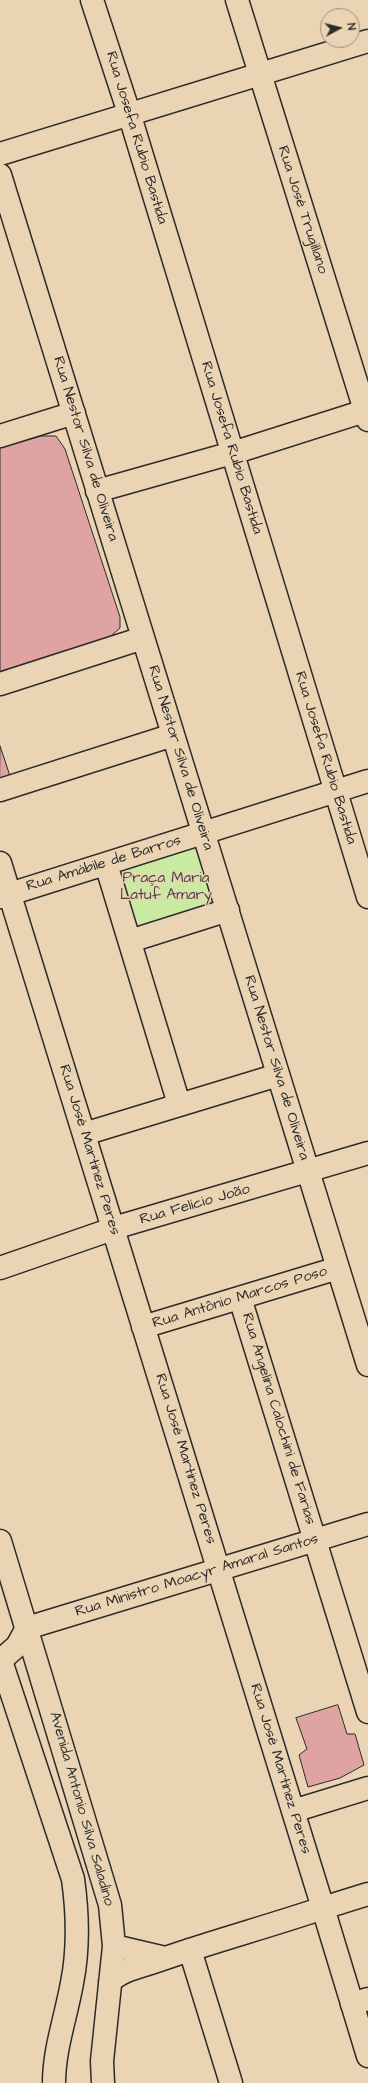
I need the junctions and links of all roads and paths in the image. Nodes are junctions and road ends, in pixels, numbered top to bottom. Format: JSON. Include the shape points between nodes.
{"nodes":[{"id":1,"x":92,"y":0,"type":"edge"},
{"id":2,"x":237,"y":0,"type":"edge"},
{"id":3,"x":368,"y":41,"type":"edge"},
{"id":4,"x":260,"y":75,"type":"junction"},
{"id":5,"x":129,"y":113,"type":"junction"},
{"id":6,"x":0,"y":154,"type":"edge"},
{"id":7,"x":0,"y":175,"type":"edge"},
{"id":8,"x":74,"y":413,"type":"junction"},
{"id":9,"x":367,"y":413,"type":"edge"},
{"id":10,"x":0,"y":436,"type":"edge"},
{"id":11,"x":233,"y":453,"type":"junction"},
{"id":12,"x":97,"y":491,"type":"junction"},
{"id":13,"x":143,"y":638,"type":"junction"},
{"id":14,"x":0,"y":684,"type":"edge"},
{"id":15,"x":173,"y":735,"type":"junction"},
{"id":16,"x":368,"y":781,"type":"edge"},
{"id":17,"x":0,"y":790,"type":"edge"},
{"id":18,"x":335,"y":791,"type":"junction"},
{"id":19,"x":203,"y":833,"type":"junction"},
{"id":20,"x":0,"y":863,"type":"edge"},
{"id":21,"x":106,"y":864,"type":"junction"},
{"id":22,"x":5,"y":895,"type":"edge"},
{"id":23,"x":368,"y":897,"type":"edge"},
{"id":24,"x":228,"y":910,"type":"junction"},
{"id":25,"x":130,"y":941,"type":"junction"},
{"id":26,"x":278,"y":1075,"type":"junction"},
{"id":27,"x":179,"y":1104,"type":"junction"},
{"id":28,"x":84,"y":1134,"type":"junction"},
{"id":29,"x":368,"y":1153,"type":"edge"},
{"id":30,"x":308,"y":1171,"type":"junction"},
{"id":31,"x":113,"y":1230,"type":"junction"},
{"id":32,"x":0,"y":1268,"type":"edge"},
{"id":33,"x":338,"y":1268,"type":"junction"},
{"id":34,"x":240,"y":1298,"type":"junction"},
{"id":35,"x":143,"y":1327,"type":"junction"},
{"id":36,"x":368,"y":1365,"type":"edge"},
{"id":37,"x":368,"y":1524,"type":"edge"},
{"id":38,"x":0,"y":1541,"type":"edge"},
{"id":39,"x":315,"y":1541,"type":"junction"},
{"id":40,"x":219,"y":1568,"type":"junction"},
{"id":41,"x":27,"y":1628,"type":"junction"},
{"id":42,"x":0,"y":1660,"type":"edge"},
{"id":43,"x":368,"y":1712,"type":"edge"},
{"id":44,"x":368,"y":1788,"type":"edge"},
{"id":45,"x":293,"y":1810,"type":"junction"},
{"id":46,"x":368,"y":1894,"type":"edge"},
{"id":47,"x":323,"y":1908,"type":"junction"},
{"id":48,"x":114,"y":1946,"type":"junction"},
{"id":49,"x":190,"y":1950,"type":"junction"},
{"id":50,"x":165,"y":1958,"type":"junction"},
{"id":51,"x":110,"y":1982,"type":"junction"},
{"id":52,"x":360,"y":2002,"type":"edge"},
{"id":53,"x":368,"y":2056,"type":"edge"},
{"id":54,"x":54,"y":2083,"type":"edge"},
{"id":55,"x":103,"y":2083,"type":"edge"},
{"id":56,"x":231,"y":2083,"type":"edge"}],
"edges":[{"from":1,"to":5,"type":"street","name":"Rua Josefa Rubio Bastida"},
{"from":2,"to":4,"type":"street","name":"Rua José Trugillano"},
{"from":3,"to":4,"type":"street"},
{"from":4,"to":5,"type":"street"},
{"from":4,"to":9,"type":"street","name":"Rua José Trugillano"},
{"from":5,"to":6,"type":"street"},
{"from":5,"to":11,"type":"street","name":"Rua Josefa Rubio Bastida"},
{"from":7,"to":8,"type":"street","name":"Rua Nestor Silva de Oliveira"},
{"from":8,"to":10,"type":"street"},
{"from":8,"to":12,"type":"street","name":"Rua Nestor Silva de Oliveira"},
{"from":9,"to":11,"type":"street"},
{"from":11,"to":12,"type":"street"},
{"from":11,"to":18,"type":"street","name":"Rua Josefa Rubio Bastida"},
{"from":12,"to":13,"type":"street","name":"Rua Nestor Silva de Oliveira"},
{"from":13,"to":14,"type":"street"},
{"from":13,"to":15,"type":"street","name":"Rua Nestor Silva de Oliveira"},
{"from":15,"to":17,"type":"street"},
{"from":15,"to":19,"type":"street","name":"Rua Nestor Silva de Oliveira"},
{"from":16,"to":18,"type":"street","name":"Rua Amábile de Barros"},
{"from":18,"to":19,"type":"street","name":"Rua Amábile de Barros"},
{"from":18,"to":23,"type":"street","name":"Rua Josefa Rubio Bastida"},
{"from":19,"to":21,"type":"street","name":"Rua Amábile de Barros"},
{"from":19,"to":24,"type":"street","name":"Rua Nestor Silva de Oliveira"},
{"from":20,"to":22,"type":"street","name":"Rua José Martinez Peres"},
{"from":21,"to":22,"type":"street","name":"Rua Amábile de Barros"},
{"from":21,"to":25,"type":"street"},
{"from":22,"to":28,"type":"street","name":"Rua José Martinez Peres"},
{"from":24,"to":25,"type":"street"},
{"from":24,"to":26,"type":"street","name":"Rua Nestor Silva de Oliveira"},
{"from":25,"to":27,"type":"street"},
{"from":26,"to":27,"type":"street"},
{"from":26,"to":30,"type":"street","name":"Rua Nestor Silva de Oliveira"},
{"from":27,"to":28,"type":"street"},
{"from":28,"to":31,"type":"street","name":"Rua José Martinez Peres"},
{"from":29,"to":30,"type":"street","name":"Rua Felício João"},
{"from":30,"to":31,"type":"street","name":"Rua Felício João"},
{"from":30,"to":33,"type":"street","name":"Rua Nestor Silva de Oliveira"},
{"from":31,"to":32,"type":"street","name":"Rua Felício João"},
{"from":31,"to":35,"type":"street","name":"Rua José Martinez Peres"},
{"from":33,"to":34,"type":"street","name":"Rua Antônio Marcos Poso"},
{"from":33,"to":36,"type":"street","name":"Rua Nestor Silva de Oliveira"},
{"from":34,"to":35,"type":"street","name":"Rua Antônio Marcos Poso"},
{"from":34,"to":39,"type":"street","name":"Rua Angelina Calochini de Farias"},
{"from":35,"to":40,"type":"street","name":"Rua José Martinez Peres"},
{"from":37,"to":39,"type":"street","name":"Rua Ministro Moacyr Amaral Santos"},
{"from":38,"to":41,"type":"street"},
{"from":39,"to":40,"type":"street","name":"Rua Ministro Moacyr Amaral Santos"},
{"from":39,"to":43,"type":"street","name":"Rua Angelina Calochini de Farias"},
{"from":40,"to":41,"type":"street","name":"Rua Ministro Moacyr Amaral Santos"},
{"from":40,"to":45,"type":"street","name":"Rua José Martinez Peres"},
{"from":41,"to":42,"type":"street","name":"Avenida Antonio Silva Saladino","via":[[17,1646]]},
{"from":41,"to":48,"type":"street","name":"Avenida Antonio Silva Saladino","via":[[110,1905]]},
{"from":42,"to":54,"type":"street","name":"Avenida Antonio Silva Saladino","via":[[73,1879],[77,1907],[78,1945],[54,2061]]},
{"from":44,"to":45,"type":"street"},
{"from":45,"to":47,"type":"street","name":"Rua José Martinez Peres"},
{"from":46,"to":47,"type":"street"},
{"from":47,"to":49,"type":"street"},
{"from":47,"to":52,"type":"street","name":"Rua José Martinez Peres"},
{"from":48,"to":50,"type":"street"},
{"from":48,"to":51,"type":"street","name":"Avenida Antonio Silva Saladino"},
{"from":49,"to":50,"type":"street"},
{"from":49,"to":56,"type":"street"},
{"from":50,"to":51,"type":"street","via":[[127,1971]]},
{"from":51,"to":55,"type":"street","name":"Avenida Antonio Silva Saladino","via":[[102,2061]]},
{"from":52,"to":53,"type":"street","name":"Rua José Martinez Peres"}]}
